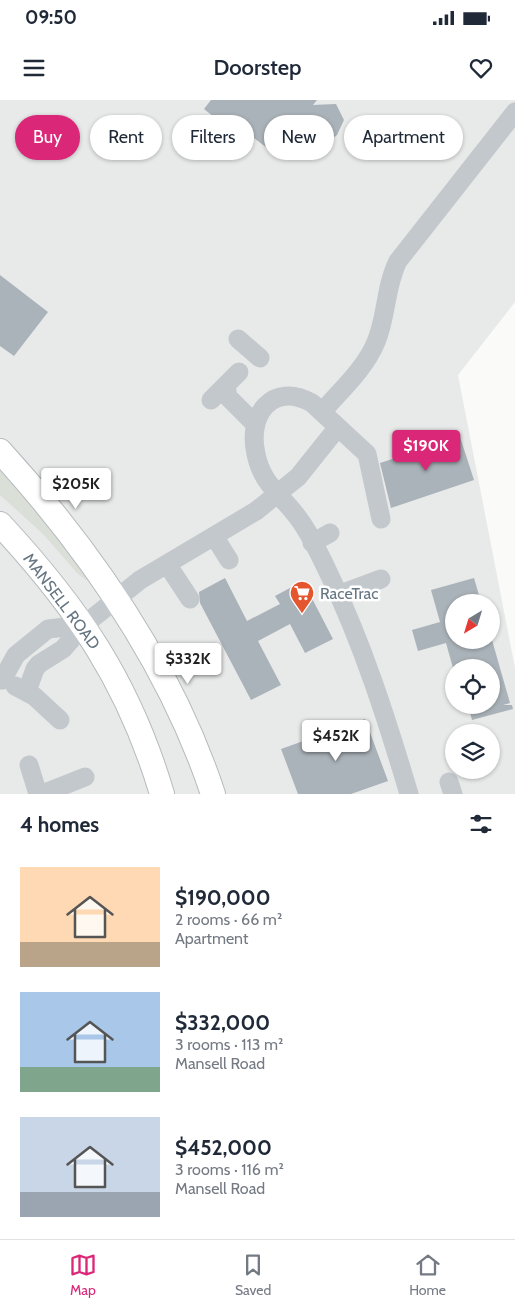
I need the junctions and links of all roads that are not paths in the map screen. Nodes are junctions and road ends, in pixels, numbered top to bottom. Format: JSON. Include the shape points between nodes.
{"nodes":[{"id":1,"x":515,"y":112,"type":"edge"},
{"id":2,"x":238,"y":339,"type":"dead end"},
{"id":3,"x":260,"y":358,"type":"dead end"},
{"id":4,"x":233,"y":379,"type":"junction"},
{"id":5,"x":211,"y":400,"type":"dead end"},
{"id":6,"x":267,"y":405,"type":"junction"},
{"id":7,"x":322,"y":412,"type":"junction"},
{"id":8,"x":255,"y":424,"type":"junction"},
{"id":9,"x":338,"y":427,"type":"junction"},
{"id":10,"x":0,"y":451,"type":"edge"},
{"id":11,"x":278,"y":494,"type":"junction"},
{"id":12,"x":381,"y":519,"type":"dead end"},
{"id":13,"x":0,"y":524,"type":"edge"},
{"id":14,"x":330,"y":533,"type":"dead end"},
{"id":15,"x":214,"y":536,"type":"junction"},
{"id":16,"x":312,"y":543,"type":"junction"},
{"id":17,"x":229,"y":560,"type":"dead end"},
{"id":18,"x":167,"y":564,"type":"junction"},
{"id":19,"x":381,"y":579,"type":"dead end"},
{"id":20,"x":338,"y":595,"type":"junction"},
{"id":21,"x":116,"y":598,"type":"junction"},
{"id":22,"x":190,"y":599,"type":"dead end"},
{"id":23,"x":84,"y":625,"type":"junction"},
{"id":24,"x":1,"y":680,"type":"edge"},
{"id":25,"x":27,"y":691,"type":"junction"},
{"id":26,"x":60,"y":720,"type":"dead end"},
{"id":27,"x":29,"y":765,"type":"dead end"},
{"id":28,"x":85,"y":777,"type":"dead end"},
{"id":29,"x":40,"y":794,"type":"edge"},
{"id":30,"x":162,"y":794,"type":"edge"},
{"id":31,"x":213,"y":794,"type":"edge"},
{"id":32,"x":408,"y":794,"type":"edge"}],
"edges":[{"from":1,"to":7,"type":"lane","via":[[398,261],[376,343],[361,367]]},
{"from":2,"to":3,"type":"lane"},
{"from":4,"to":5,"type":"lane"},
{"from":4,"to":6,"type":"lane","via":[[236,388],[252,400]]},
{"from":4,"to":8,"type":"lane","via":[[228,397]]},
{"from":6,"to":7,"type":"lane","via":[[281,396],[292,395],[312,403]]},
{"from":6,"to":8,"type":"lane"},
{"from":7,"to":9,"type":"lane"},
{"from":8,"to":11,"type":"lane","via":[[258,465],[268,484]]},
{"from":9,"to":11,"type":"lane","via":[[298,477]]},
{"from":9,"to":12,"type":"lane","via":[[367,454]]},
{"from":10,"to":21,"type":"main road","via":[[75,539]]},
{"from":11,"to":15,"type":"lane"},
{"from":11,"to":16,"type":"lane","via":[[300,520]]},
{"from":13,"to":23,"type":"main road","name":"MANSELL ROAD"},
{"from":14,"to":16,"type":"lane"},
{"from":15,"to":17,"type":"lane"},
{"from":15,"to":18,"type":"lane"},
{"from":16,"to":20,"type":"lane"},
{"from":18,"to":21,"type":"lane"},
{"from":18,"to":22,"type":"lane"},
{"from":19,"to":20,"type":"lane"},
{"from":20,"to":32,"type":"lane","via":[[386,718]]},
{"from":21,"to":23,"type":"lane"},
{"from":21,"to":31,"type":"main road","via":[[136,628],[189,727]]},
{"from":23,"to":24,"type":"lane","via":[[48,629],[16,655]]},
{"from":23,"to":25,"type":"lane","via":[[63,649],[34,669]]},
{"from":23,"to":30,"type":"main road","name":"MANSELL ROAD","via":[[133,712]]},
{"from":24,"to":25,"type":"lane"},
{"from":25,"to":26,"type":"lane"},
{"from":27,"to":29,"type":"lane"},
{"from":28,"to":29,"type":"lane"}]}
